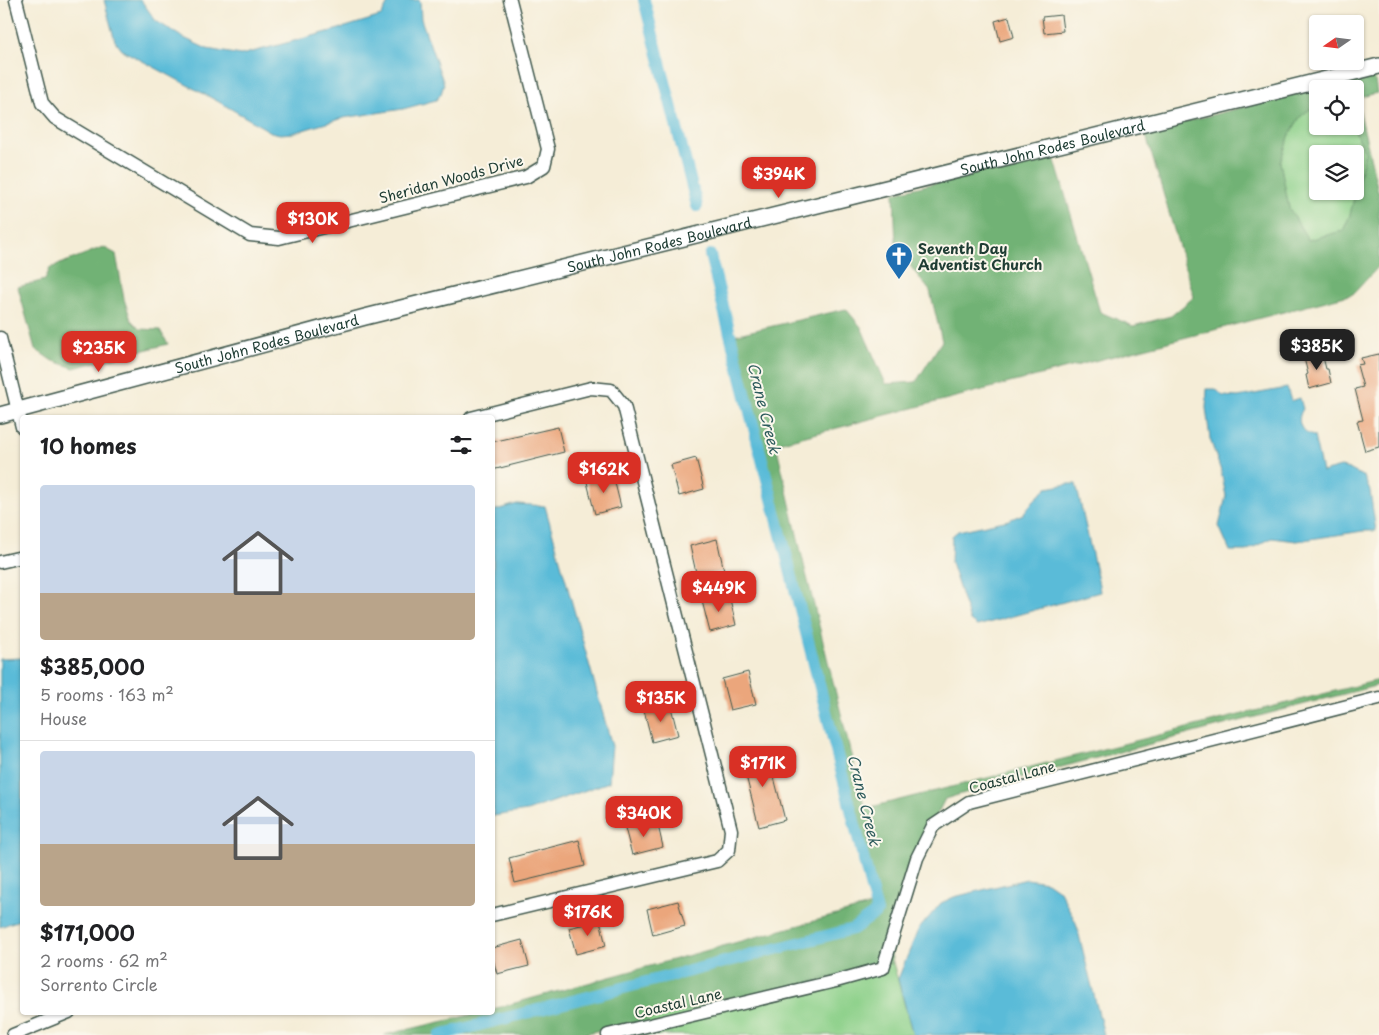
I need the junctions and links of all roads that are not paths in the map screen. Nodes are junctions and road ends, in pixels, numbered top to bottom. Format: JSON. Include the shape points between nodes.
{"nodes":[{"id":1,"x":16,"y":0,"type":"edge"},
{"id":2,"x":510,"y":0,"type":"edge"},
{"id":3,"x":1379,"y":66,"type":"edge"},
{"id":4,"x":0,"y":338,"type":"edge"},
{"id":5,"x":18,"y":411,"type":"junction"},
{"id":6,"x":0,"y":415,"type":"edge"},
{"id":7,"x":483,"y":415,"type":"edge"},
{"id":8,"x":20,"y":419,"type":"edge"},
{"id":9,"x":20,"y":557,"type":"edge"},
{"id":10,"x":0,"y":562,"type":"edge"},
{"id":11,"x":1379,"y":698,"type":"edge"},
{"id":12,"x":495,"y":914,"type":"edge"},
{"id":13,"x":62,"y":1015,"type":"edge"},
{"id":14,"x":13,"y":1035,"type":"edge"},
{"id":15,"x":608,"y":1035,"type":"edge"}],
"edges":[{"from":1,"to":2,"type":"street","name":"Sheridan Woods Drive","via":[[42,103],[55,118],[250,235],[278,238],[526,177],[544,166],[548,149]]},
{"from":3,"to":5,"type":"main road","name":"South John Rodes Boulevard","via":[[365,317]]},
{"from":4,"to":5,"type":"street"},
{"from":5,"to":6,"type":"main road","name":"South John Rodes Boulevard"},
{"from":5,"to":8,"type":"street"},
{"from":7,"to":12,"type":"street","via":[[591,388],[611,390],[624,406],[731,830],[729,850],[717,861]]},
{"from":9,"to":10,"type":"street"},
{"from":11,"to":15,"type":"street","name":"Coastal Lane","via":[[969,802],[933,826],[917,858],[883,968]]},
{"from":13,"to":14,"type":"street"}]}
